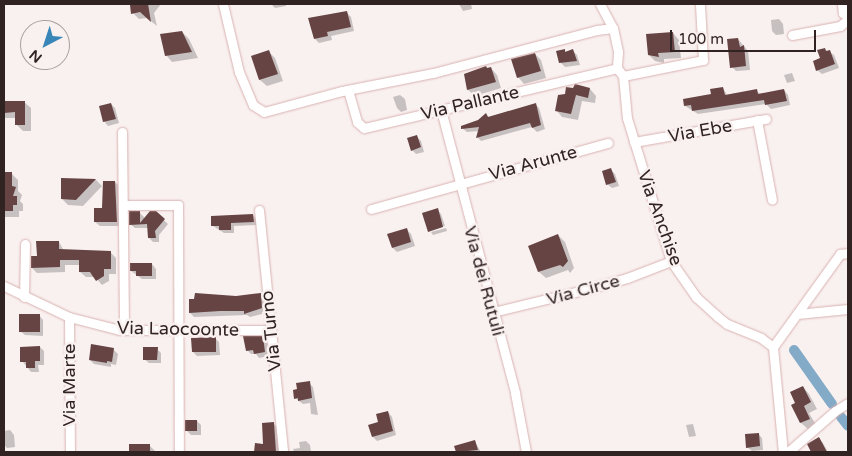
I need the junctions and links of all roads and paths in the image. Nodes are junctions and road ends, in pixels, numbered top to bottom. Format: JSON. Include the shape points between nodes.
{"nodes":[{"id":1,"x":223,"y":4,"type":"edge"},
{"id":2,"x":600,"y":4,"type":"edge"},
{"id":3,"x":700,"y":4,"type":"edge"},
{"id":4,"x":842,"y":4,"type":"edge"},
{"id":5,"x":848,"y":18,"type":"edge"},
{"id":6,"x":613,"y":28,"type":"junction"},
{"id":7,"x":792,"y":34,"type":"dead end"},
{"id":8,"x":620,"y":72,"type":"junction"},
{"id":9,"x":348,"y":90,"type":"junction"},
{"id":10,"x":441,"y":110,"type":"junction"},
{"id":11,"x":122,"y":132,"type":"dead end"},
{"id":12,"x":634,"y":142,"type":"junction"},
{"id":13,"x":608,"y":143,"type":"dead end"},
{"id":14,"x":458,"y":184,"type":"junction"},
{"id":15,"x":772,"y":200,"type":"dead end"},
{"id":16,"x":123,"y":205,"type":"junction"},
{"id":17,"x":371,"y":208,"type":"dead end"},
{"id":18,"x":259,"y":210,"type":"dead end"},
{"id":19,"x":25,"y":244,"type":"dead end"},
{"id":20,"x":848,"y":253,"type":"edge"},
{"id":21,"x":671,"y":261,"type":"junction"},
{"id":22,"x":4,"y":286,"type":"edge"},
{"id":23,"x":24,"y":297,"type":"junction"},
{"id":24,"x":848,"y":309,"type":"edge"},
{"id":25,"x":493,"y":312,"type":"junction"},
{"id":26,"x":797,"y":314,"type":"junction"},
{"id":27,"x":69,"y":317,"type":"junction"},
{"id":28,"x":124,"y":330,"type":"junction"},
{"id":29,"x":178,"y":330,"type":"junction"},
{"id":30,"x":271,"y":330,"type":"junction"},
{"id":31,"x":773,"y":347,"type":"junction"},
{"id":32,"x":848,"y":403,"type":"edge"},
{"id":33,"x":70,"y":452,"type":"edge"},
{"id":34,"x":179,"y":452,"type":"edge"},
{"id":35,"x":283,"y":452,"type":"edge"},
{"id":36,"x":526,"y":452,"type":"edge"},
{"id":37,"x":783,"y":452,"type":"edge"},
{"id":38,"x":788,"y":452,"type":"edge"}],
"edges":[{"from":1,"to":9,"type":"street","via":[[239,72],[257,109],[264,112]]},
{"from":2,"to":6,"type":"street","name":"Via Anchise"},
{"from":3,"to":8,"type":"street","name":"Via Pallante","via":[[703,60]]},
{"from":4,"to":5,"type":"street","via":[[843,13]]},
{"from":5,"to":7,"type":"street","via":[[840,26]]},
{"from":6,"to":8,"type":"street","name":"Via Anchise"},
{"from":6,"to":9,"type":"street","via":[[433,73]]},
{"from":8,"to":10,"type":"street","name":"Via Pallante"},
{"from":8,"to":12,"type":"street","name":"Via Anchise","via":[[626,118]]},
{"from":9,"to":10,"type":"street","name":"Via Pallante","via":[[357,122],[364,128]]},
{"from":10,"to":14,"type":"street","name":"Via dei Rutuli"},
{"from":11,"to":16,"type":"street"},
{"from":12,"to":15,"type":"street","name":"Via Ebe","via":[[761,120]]},
{"from":12,"to":21,"type":"street","name":"Via Anchise"},
{"from":13,"to":14,"type":"street","name":"Via Arunte"},
{"from":14,"to":17,"type":"street","name":"Via Arunte"},
{"from":14,"to":25,"type":"street","name":"Via dei Rutuli"},
{"from":16,"to":28,"type":"street"},
{"from":16,"to":29,"type":"street","via":[[178,205]]},
{"from":18,"to":30,"type":"street","name":"Via Turno"},
{"from":19,"to":23,"type":"street"},
{"from":20,"to":26,"type":"street","via":[[840,254]]},
{"from":21,"to":25,"type":"street","name":"Via Circe","via":[[604,285]]},
{"from":21,"to":31,"type":"street","name":"Via Anchise","via":[[696,297],[718,317]]},
{"from":22,"to":23,"type":"street","name":"Via Laocoonte"},
{"from":23,"to":27,"type":"street","name":"Via Laocoonte"},
{"from":24,"to":26,"type":"street"},
{"from":25,"to":36,"type":"street","name":"Via dei Rutuli","via":[[515,393]]},
{"from":26,"to":31,"type":"street"},
{"from":27,"to":28,"type":"street","name":"Via Laocoonte"},
{"from":27,"to":33,"type":"street","name":"Via Marte"},
{"from":28,"to":29,"type":"street","name":"Via Laocoonte"},
{"from":29,"to":30,"type":"street","name":"Via Laocoonte"},
{"from":29,"to":34,"type":"street"},
{"from":30,"to":35,"type":"street","name":"Via Turno"},
{"from":31,"to":37,"type":"street"},
{"from":32,"to":38,"type":"street","via":[[834,411]]}]}
